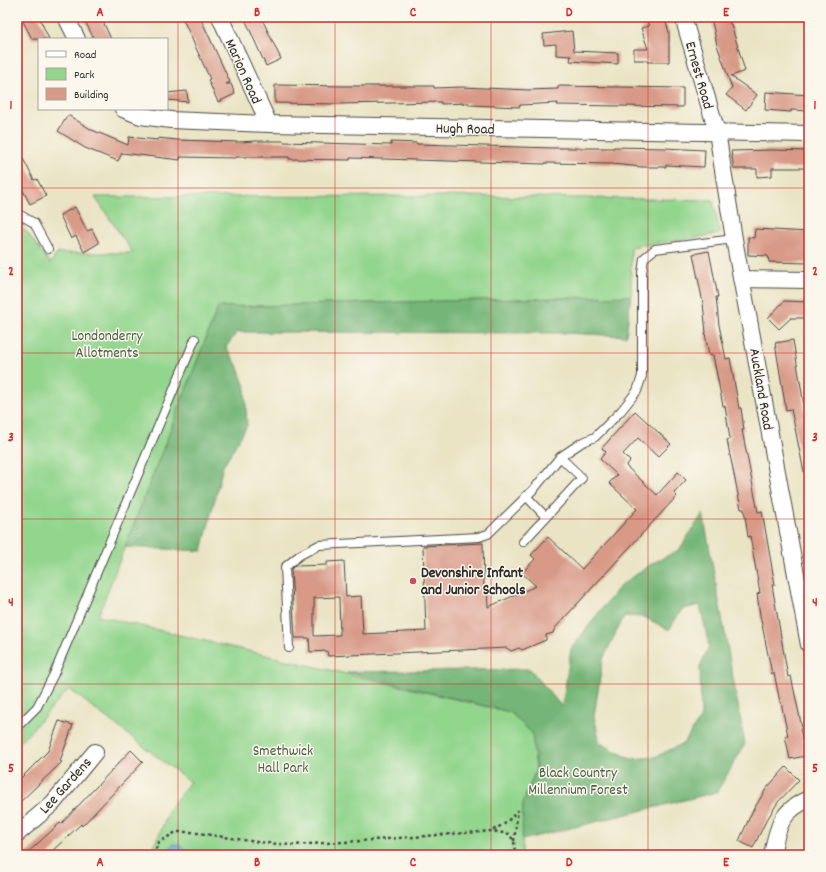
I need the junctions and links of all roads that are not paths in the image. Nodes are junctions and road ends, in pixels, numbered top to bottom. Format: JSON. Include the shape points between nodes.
{"nodes":[{"id":1,"x":66,"y":17,"type":"edge"},
{"id":2,"x":220,"y":17,"type":"edge"},
{"id":3,"x":683,"y":17,"type":"edge"},
{"id":4,"x":76,"y":38,"type":"edge"},
{"id":5,"x":126,"y":110,"type":"edge"},
{"id":6,"x":269,"y":124,"type":"junction"},
{"id":7,"x":717,"y":132,"type":"junction"},
{"id":8,"x":809,"y":134,"type":"edge"},
{"id":9,"x":17,"y":213,"type":"edge"},
{"id":10,"x":734,"y":239,"type":"junction"},
{"id":11,"x":48,"y":249,"type":"dead end"},
{"id":12,"x":742,"y":279,"type":"junction"},
{"id":13,"x":809,"y":280,"type":"edge"},
{"id":14,"x":195,"y":339,"type":"dead end"},
{"id":15,"x":560,"y":457,"type":"junction"},
{"id":16,"x":526,"y":496,"type":"junction"},
{"id":17,"x":546,"y":517,"type":"junction"},
{"id":18,"x":523,"y":542,"type":"dead end"},
{"id":19,"x":809,"y":645,"type":"edge"},
{"id":20,"x":289,"y":648,"type":"dead end"},
{"id":21,"x":17,"y":728,"type":"edge"},
{"id":22,"x":95,"y":752,"type":"dead end"},
{"id":23,"x":809,"y":799,"type":"edge"},
{"id":24,"x":17,"y":834,"type":"edge"},
{"id":25,"x":772,"y":855,"type":"edge"}],
"edges":[{"from":1,"to":4,"type":"street"},
{"from":2,"to":6,"type":"street","name":"Marion Road"},
{"from":3,"to":7,"type":"street","name":"Ernest Road"},
{"from":5,"to":6,"type":"street","name":"Hugh Road","via":[[156,118]]},
{"from":6,"to":7,"type":"street","name":"Hugh Road"},
{"from":7,"to":8,"type":"street","name":"Hugh Road"},
{"from":7,"to":10,"type":"street","name":"Auckland Road"},
{"from":9,"to":11,"type":"lane","via":[[34,223]]},
{"from":10,"to":12,"type":"street","name":"Auckland Road"},
{"from":10,"to":15,"type":"lane","via":[[655,249],[644,258],[642,376],[637,391],[595,437]]},
{"from":12,"to":13,"type":"street"},
{"from":12,"to":19,"type":"street","name":"Auckland Road"},
{"from":14,"to":21,"type":"lane","via":[[54,674],[37,707]]},
{"from":15,"to":16,"type":"lane"},
{"from":15,"to":17,"type":"lane","via":[[582,478]]},
{"from":16,"to":17,"type":"lane"},
{"from":16,"to":20,"type":"lane","via":[[488,534],[479,537],[318,545],[300,555],[285,567]]},
{"from":17,"to":18,"type":"lane"},
{"from":22,"to":24,"type":"street","name":"Lee Gardens","via":[[53,803]]},
{"from":23,"to":25,"type":"street","via":[[786,814],[776,834]]}]}
